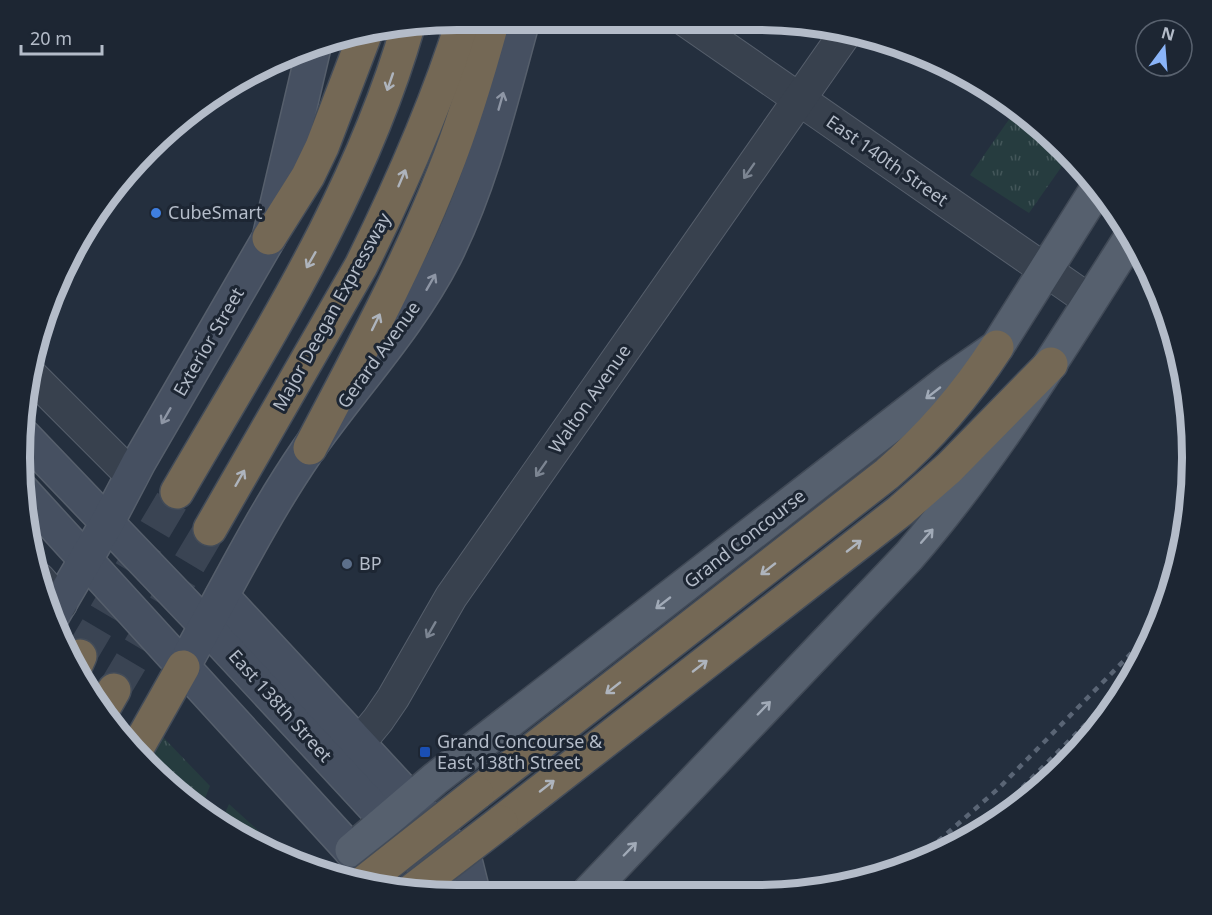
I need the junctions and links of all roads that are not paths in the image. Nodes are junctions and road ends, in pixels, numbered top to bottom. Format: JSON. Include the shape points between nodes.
{"nodes":[{"id":1,"x":459,"y":30,"type":"edge"},
{"id":2,"x":490,"y":30,"type":"edge"},
{"id":3,"x":521,"y":30,"type":"edge"},
{"id":4,"x":699,"y":30,"type":"edge"},
{"id":5,"x":405,"y":34,"type":"edge"},
{"id":6,"x":841,"y":39,"type":"edge"},
{"id":7,"x":363,"y":41,"type":"edge"},
{"id":8,"x":312,"y":56,"type":"edge"},
{"id":9,"x":798,"y":100,"type":"junction"},
{"id":10,"x":1093,"y":195,"type":"edge"},
{"id":11,"x":269,"y":238,"type":"junction"},
{"id":12,"x":1126,"y":245,"type":"edge"},
{"id":13,"x":1045,"y":270,"type":"junction"},
{"id":14,"x":1090,"y":301,"type":"junction"},
{"id":15,"x":998,"y":347,"type":"junction"},
{"id":16,"x":1052,"y":364,"type":"junction"},
{"id":17,"x":37,"y":381,"type":"edge"},
{"id":18,"x":31,"y":443,"type":"edge"},
{"id":19,"x":309,"y":448,"type":"junction"},
{"id":20,"x":132,"y":476,"type":"junction"},
{"id":21,"x":177,"y":492,"type":"tunnel mouth"},
{"id":22,"x":33,"y":502,"type":"edge"},
{"id":23,"x":107,"y":523,"type":"junction"},
{"id":24,"x":210,"y":529,"type":"tunnel mouth"},
{"id":25,"x":86,"y":560,"type":"junction"},
{"id":26,"x":222,"y":597,"type":"junction"},
{"id":27,"x":58,"y":608,"type":"edge"},
{"id":28,"x":206,"y":626,"type":"junction"},
{"id":29,"x":183,"y":667,"type":"junction"},
{"id":30,"x":140,"y":743,"type":"edge"},
{"id":31,"x":359,"y":743,"type":"junction"},
{"id":32,"x":333,"y":764,"type":"junction"},
{"id":33,"x":410,"y":799,"type":"junction"},
{"id":34,"x":386,"y":820,"type":"junction"},
{"id":35,"x":352,"y":850,"type":"junction"},
{"id":36,"x":371,"y":876,"type":"edge"},
{"id":37,"x":376,"y":877,"type":"edge"},
{"id":38,"x":422,"y":883,"type":"edge"},
{"id":39,"x":441,"y":884,"type":"edge"},
{"id":40,"x":471,"y":885,"type":"edge"},
{"id":41,"x":596,"y":885,"type":"edge"}],
"edges":[{"from":24,"to":1,"type":"highway","name":"Major Deegan Expressway","one_way":true,"via":[[361,266],[422,131]]},
{"from":19,"to":2,"type":"highway","one_way":true,"via":[[375,324],[432,202],[463,122]]},
{"from":19,"to":3,"type":"main road","name":"Gerard Avenue","one_way":true,"via":[[430,285],[473,191]]},
{"from":4,"to":9,"type":"street","name":"East 140th Street"},
{"from":5,"to":21,"type":"highway","one_way":true,"via":[[384,99],[340,204]]},
{"from":6,"to":9,"type":"street","name":"Walton Avenue"},
{"from":7,"to":11,"type":"highway","via":[[322,147]]},
{"from":8,"to":11,"type":"main road","name":"Exterior Street"},
{"from":9,"to":13,"type":"street","name":"East 140th Street"},
{"from":9,"to":31,"type":"street","name":"Walton Avenue","one_way":true,"via":[[452,597],[393,698]]},
{"from":10,"to":13,"type":"main road","name":"Grand Concourse"},
{"from":11,"to":20,"type":"main road","name":"Exterior Street","one_way":true},
{"from":12,"to":14,"type":"main road"},
{"from":13,"to":14,"type":"street","name":"East 140th Street"},
{"from":13,"to":15,"type":"main road","name":"Grand Concourse"},
{"from":14,"to":16,"type":"main road"},
{"from":15,"to":33,"type":"main road","name":"Grand Concourse","one_way":true,"via":[[951,379]]},
{"from":15,"to":36,"type":"highway","one_way":true,"bridge":true,"via":[[947,416],[888,474]]},
{"from":38,"to":16,"type":"highway","one_way":true,"bridge":true,"via":[[900,511],[949,468]]},
{"from":41,"to":16,"type":"main road","one_way":true,"via":[[909,556],[968,485]]},
{"from":17,"to":20,"type":"street"},
{"from":18,"to":23,"type":"main road","name":"East 138th Street"},
{"from":19,"to":26,"type":"main road","name":"Gerard Avenue","via":[[277,496]]},
{"from":20,"to":23,"type":"main road","name":"Exterior Street"},
{"from":22,"to":25,"type":"main road"},
{"from":23,"to":25,"type":"main road","name":"Exterior Street"},
{"from":23,"to":28,"type":"main road","name":"East 138th Street"},
{"from":25,"to":27,"type":"main road","name":"Exterior Street"},
{"from":25,"to":29,"type":"main road"},
{"from":26,"to":28,"type":"main road","name":"Gerard Avenue"},
{"from":26,"to":31,"type":"main road"},
{"from":28,"to":29,"type":"main road","name":"Gerard Avenue"},
{"from":28,"to":32,"type":"main road","name":"East 138th Street"},
{"from":29,"to":30,"type":"highway"},
{"from":29,"to":35,"type":"main road"},
{"from":31,"to":32,"type":"street","name":"Walton Avenue"},
{"from":31,"to":33,"type":"main road"},
{"from":32,"to":34,"type":"main road","name":"East 138th Street"},
{"from":33,"to":34,"type":"main road","name":"Grand Concourse"},
{"from":33,"to":40,"type":"main road","via":[[466,864]]},
{"from":34,"to":35,"type":"main road","name":"Grand Concourse"},
{"from":34,"to":39,"type":"main road","name":"East 138th Street"},
{"from":35,"to":37,"type":"main road"}]}
